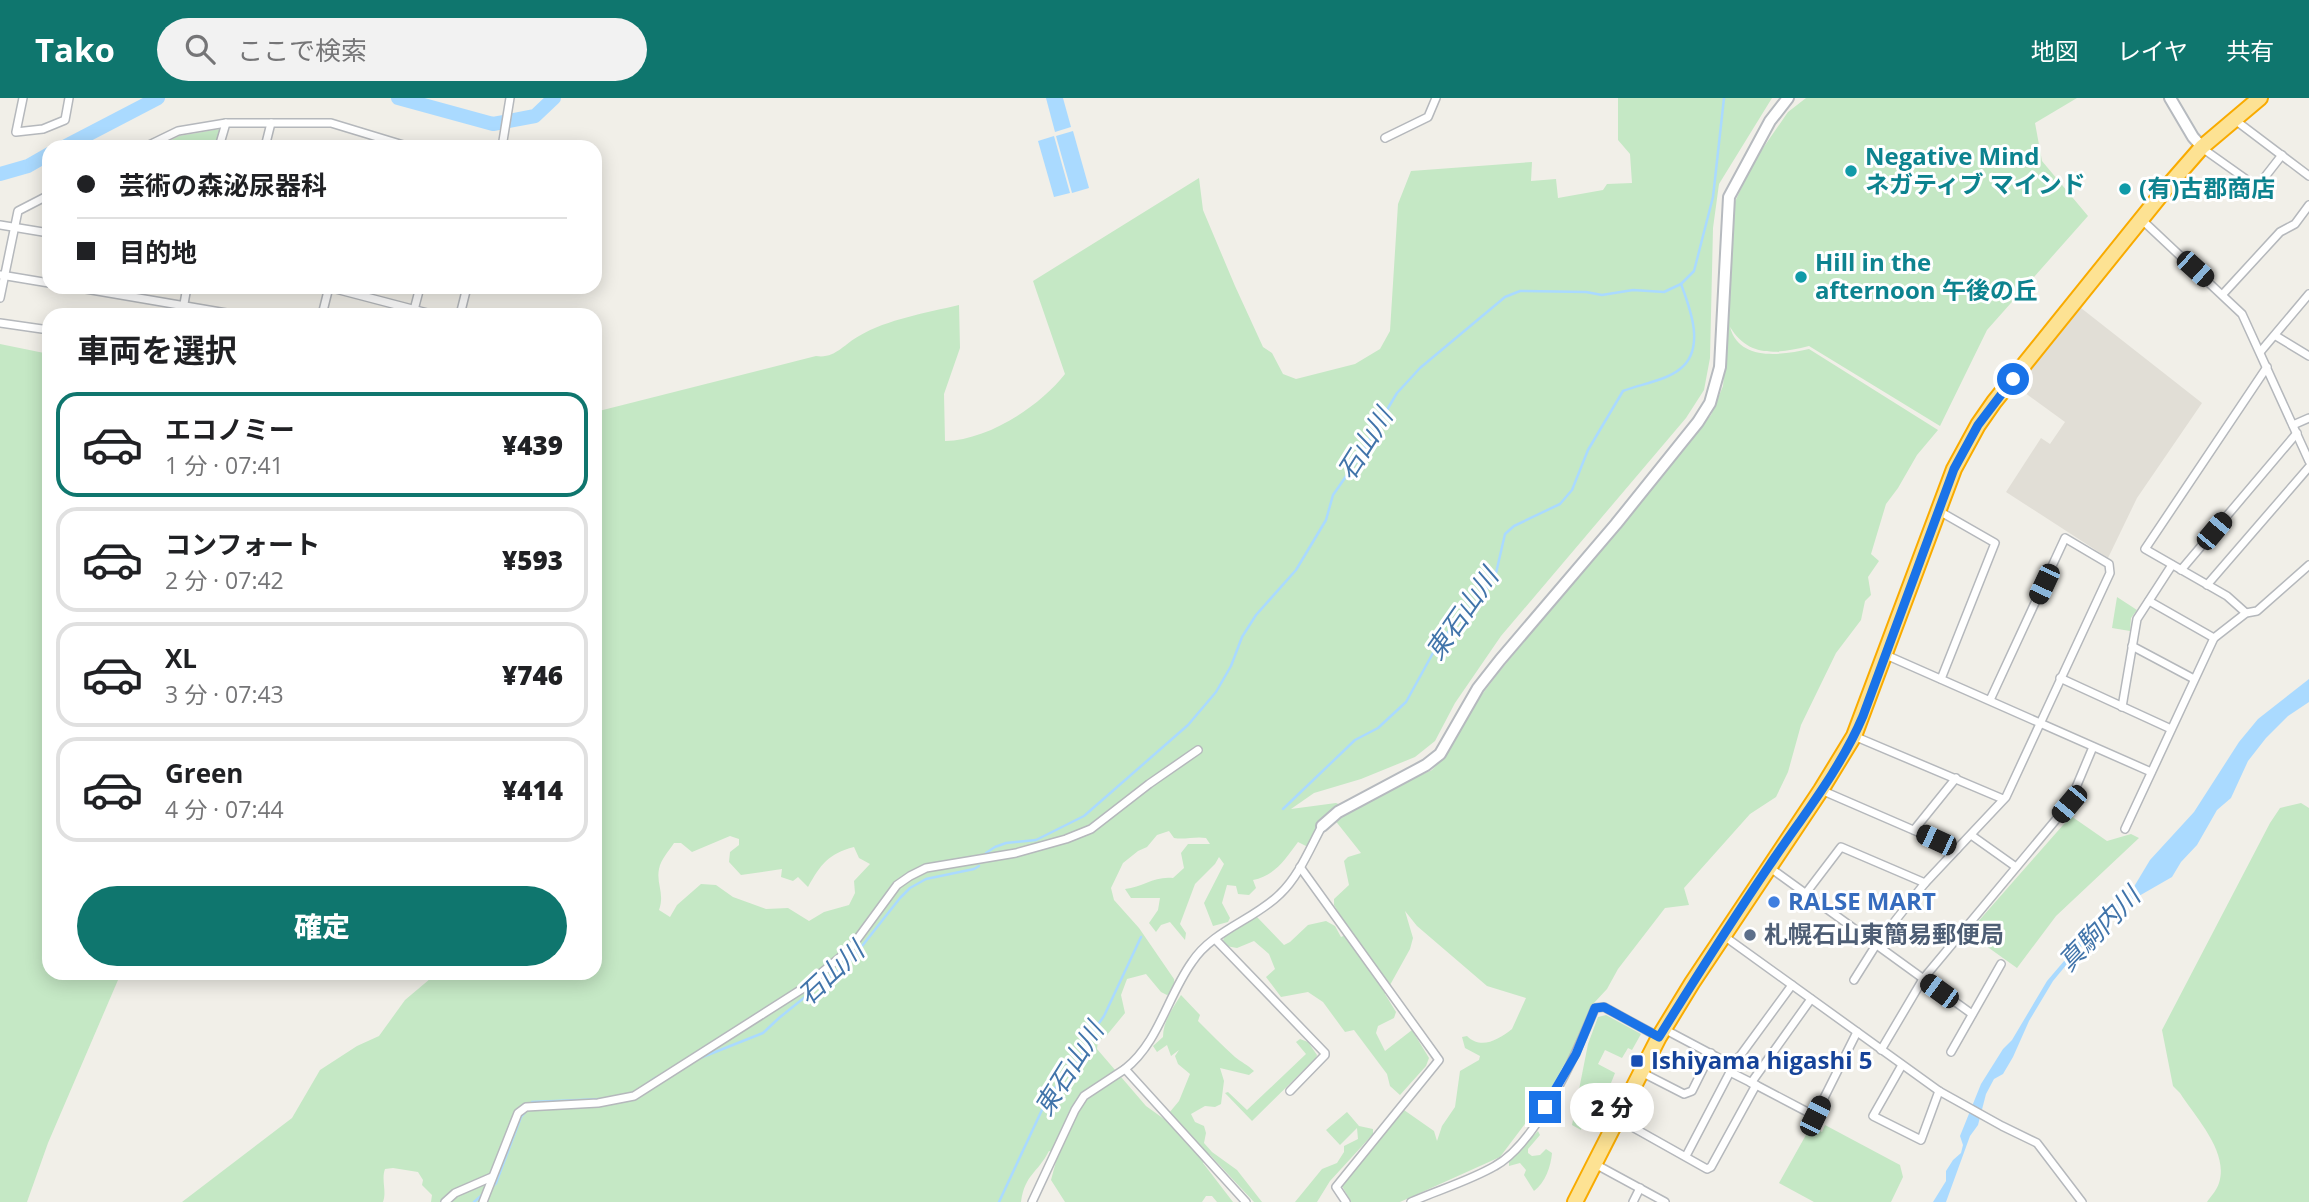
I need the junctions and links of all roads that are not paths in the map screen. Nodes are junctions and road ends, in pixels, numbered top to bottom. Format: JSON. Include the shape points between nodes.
{"nodes":[{"id":1,"x":23,"y":98,"type":"edge"},
{"id":2,"x":69,"y":98,"type":"edge"},
{"id":3,"x":509,"y":98,"type":"edge"},
{"id":4,"x":1436,"y":98,"type":"edge"},
{"id":5,"x":1788,"y":98,"type":"edge"},
{"id":6,"x":2170,"y":98,"type":"edge"},
{"id":7,"x":2260,"y":98,"type":"edge"},
{"id":8,"x":2235,"y":120,"type":"junction"},
{"id":9,"x":226,"y":122,"type":"junction"},
{"id":10,"x":271,"y":123,"type":"junction"},
{"id":11,"x":1385,"y":138,"type":"dead end"},
{"id":12,"x":159,"y":140,"type":"edge"},
{"id":13,"x":221,"y":140,"type":"edge"},
{"id":14,"x":267,"y":140,"type":"edge"},
{"id":15,"x":387,"y":140,"type":"edge"},
{"id":16,"x":504,"y":140,"type":"edge"},
{"id":17,"x":2202,"y":148,"type":"junction"},
{"id":18,"x":2282,"y":156,"type":"junction"},
{"id":19,"x":2309,"y":176,"type":"edge"},
{"id":20,"x":42,"y":199,"type":"edge"},
{"id":21,"x":2309,"y":205,"type":"edge"},
{"id":22,"x":2141,"y":219,"type":"junction"},
{"id":23,"x":0,"y":225,"type":"edge"},
{"id":24,"x":13,"y":227,"type":"junction"},
{"id":25,"x":42,"y":232,"type":"edge"},
{"id":26,"x":2,"y":275,"type":"edge"},
{"id":27,"x":42,"y":282,"type":"edge"},
{"id":28,"x":117,"y":294,"type":"edge"},
{"id":29,"x":186,"y":294,"type":"edge"},
{"id":30,"x":354,"y":294,"type":"edge"},
{"id":31,"x":2223,"y":294,"type":"junction"},
{"id":32,"x":2308,"y":296,"type":"edge"},
{"id":33,"x":0,"y":298,"type":"edge"},
{"id":34,"x":184,"y":305,"type":"junction"},
{"id":35,"x":183,"y":308,"type":"edge"},
{"id":36,"x":200,"y":308,"type":"edge"},
{"id":37,"x":407,"y":308,"type":"edge"},
{"id":38,"x":0,"y":323,"type":"edge"},
{"id":39,"x":42,"y":329,"type":"edge"},
{"id":40,"x":2276,"y":336,"type":"junction"},
{"id":41,"x":2261,"y":351,"type":"junction"},
{"id":42,"x":2309,"y":355,"type":"edge"},
{"id":43,"x":2267,"y":367,"type":"junction"},
{"id":44,"x":2309,"y":418,"type":"edge"},
{"id":45,"x":2294,"y":425,"type":"junction"},
{"id":46,"x":2297,"y":433,"type":"junction"},
{"id":47,"x":2309,"y":461,"type":"edge"},
{"id":48,"x":2309,"y":467,"type":"edge"},
{"id":49,"x":1939,"y":511,"type":"junction"},
{"id":50,"x":2172,"y":565,"type":"junction"},
{"id":51,"x":2309,"y":565,"type":"edge"},
{"id":52,"x":2181,"y":570,"type":"junction"},
{"id":53,"x":2207,"y":585,"type":"junction"},
{"id":54,"x":2149,"y":601,"type":"junction"},
{"id":55,"x":2246,"y":613,"type":"junction"},
{"id":56,"x":2214,"y":638,"type":"junction"},
{"id":57,"x":2132,"y":646,"type":"junction"},
{"id":58,"x":1886,"y":655,"type":"junction"},
{"id":59,"x":2060,"y":678,"type":"junction"},
{"id":60,"x":1941,"y":679,"type":"junction"},
{"id":61,"x":2194,"y":679,"type":"junction"},
{"id":62,"x":1990,"y":700,"type":"junction"},
{"id":63,"x":2122,"y":707,"type":"junction"},
{"id":64,"x":2039,"y":722,"type":"junction"},
{"id":65,"x":2171,"y":729,"type":"junction"},
{"id":66,"x":1854,"y":736,"type":"junction"},
{"id":67,"x":2093,"y":747,"type":"junction"},
{"id":68,"x":1198,"y":750,"type":"dead end"},
{"id":69,"x":2151,"y":772,"type":"junction"},
{"id":70,"x":1956,"y":778,"type":"junction"},
{"id":71,"x":1821,"y":790,"type":"junction"},
{"id":72,"x":2003,"y":799,"type":"junction"},
{"id":73,"x":1322,"y":826,"type":"joint"},
{"id":74,"x":2125,"y":829,"type":"dead end"},
{"id":75,"x":1914,"y":830,"type":"junction"},
{"id":76,"x":1971,"y":835,"type":"junction"},
{"id":77,"x":1957,"y":849,"type":"junction"},
{"id":78,"x":1300,"y":867,"type":"junction"},
{"id":79,"x":1769,"y":867,"type":"junction"},
{"id":80,"x":2016,"y":867,"type":"junction"},
{"id":81,"x":1925,"y":883,"type":"junction"},
{"id":82,"x":1806,"y":893,"type":"junction"},
{"id":83,"x":1724,"y":936,"type":"junction"},
{"id":84,"x":1215,"y":939,"type":"junction"},
{"id":85,"x":1876,"y":945,"type":"junction"},
{"id":86,"x":2001,"y":964,"type":"dead end"},
{"id":87,"x":1923,"y":979,"type":"junction"},
{"id":88,"x":1853,"y":980,"type":"dead end"},
{"id":89,"x":1792,"y":985,"type":"junction"},
{"id":90,"x":1811,"y":999,"type":"junction"},
{"id":91,"x":1972,"y":1014,"type":"junction"},
{"id":92,"x":1857,"y":1032,"type":"junction"},
{"id":93,"x":1662,"y":1033,"type":"junction"},
{"id":94,"x":1881,"y":1050,"type":"junction"},
{"id":95,"x":1951,"y":1052,"type":"dead end"},
{"id":96,"x":1711,"y":1053,"type":"junction"},
{"id":97,"x":1902,"y":1065,"type":"junction"},
{"id":98,"x":1730,"y":1068,"type":"junction"},
{"id":99,"x":1125,"y":1069,"type":"junction"},
{"id":100,"x":1641,"y":1072,"type":"junction"},
{"id":101,"x":1754,"y":1084,"type":"junction"},
{"id":102,"x":1290,"y":1091,"type":"dead end"},
{"id":103,"x":1942,"y":1092,"type":"junction"},
{"id":104,"x":1618,"y":1119,"type":"junction"},
{"id":105,"x":1686,"y":1156,"type":"junction"},
{"id":106,"x":1594,"y":1164,"type":"junction"},
{"id":107,"x":491,"y":1181,"type":"junction"},
{"id":108,"x":1640,"y":1188,"type":"junction"},
{"id":109,"x":484,"y":1199,"type":"edge"},
{"id":110,"x":445,"y":1202,"type":"edge"},
{"id":111,"x":1032,"y":1202,"type":"edge"},
{"id":112,"x":1245,"y":1202,"type":"edge"},
{"id":113,"x":1346,"y":1202,"type":"edge"},
{"id":114,"x":1411,"y":1202,"type":"edge"},
{"id":115,"x":1575,"y":1202,"type":"edge"},
{"id":116,"x":1633,"y":1202,"type":"edge"},
{"id":117,"x":1665,"y":1202,"type":"edge"},
{"id":118,"x":2082,"y":1202,"type":"edge"}],
"edges":[{"from":1,"to":2,"type":"street","via":[[16,132],[43,129],[65,120]]},
{"from":3,"to":16,"type":"street"},
{"from":4,"to":11,"type":"street","via":[[1428,117]]},
{"from":5,"to":73,"type":"street","via":[[1770,121],[1729,197],[1720,367],[1710,402],[1698,422],[1478,688],[1440,754],[1338,812]]},
{"from":6,"to":17,"type":"street"},
{"from":7,"to":8,"type":"highway"},
{"from":8,"to":17,"type":"highway"},
{"from":8,"to":18,"type":"street"},
{"from":9,"to":10,"type":"street"},
{"from":9,"to":12,"type":"street","via":[[178,131]]},
{"from":9,"to":13,"type":"street"},
{"from":10,"to":14,"type":"street"},
{"from":10,"to":15,"type":"street","via":[[331,123]]},
{"from":17,"to":18,"type":"street","via":[[2257,187]]},
{"from":17,"to":22,"type":"highway"},
{"from":18,"to":19,"type":"street"},
{"from":20,"to":24,"type":"street","via":[[18,211]]},
{"from":21,"to":31,"type":"street"},
{"from":22,"to":31,"type":"street"},
{"from":22,"to":49,"type":"highway","via":[[1994,402],[1964,449]]},
{"from":23,"to":24,"type":"street"},
{"from":24,"to":25,"type":"street"},
{"from":24,"to":26,"type":"street"},
{"from":26,"to":27,"type":"street"},
{"from":26,"to":33,"type":"street"},
{"from":28,"to":34,"type":"street"},
{"from":29,"to":34,"type":"street"},
{"from":30,"to":37,"type":"street"},
{"from":31,"to":41,"type":"street","via":[[2242,314]]},
{"from":32,"to":40,"type":"street"},
{"from":34,"to":35,"type":"street"},
{"from":34,"to":36,"type":"street"},
{"from":38,"to":39,"type":"street"},
{"from":40,"to":41,"type":"street"},
{"from":40,"to":42,"type":"street"},
{"from":41,"to":43,"type":"street"},
{"from":43,"to":45,"type":"street"},
{"from":43,"to":50,"type":"street","via":[[2145,549]]},
{"from":44,"to":45,"type":"street"},
{"from":45,"to":46,"type":"street"},
{"from":46,"to":47,"type":"street"},
{"from":46,"to":52,"type":"street"},
{"from":48,"to":53,"type":"street"},
{"from":49,"to":58,"type":"highway"},
{"from":49,"to":60,"type":"street","via":[[1995,544]]},
{"from":50,"to":52,"type":"street"},
{"from":50,"to":54,"type":"street"},
{"from":51,"to":55,"type":"street","via":[[2257,611]]},
{"from":52,"to":53,"type":"street"},
{"from":53,"to":55,"type":"street"},
{"from":54,"to":56,"type":"street"},
{"from":54,"to":57,"type":"street","via":[[2137,619]]},
{"from":55,"to":56,"type":"street"},
{"from":56,"to":61,"type":"street"},
{"from":57,"to":61,"type":"street"},
{"from":57,"to":63,"type":"street"},
{"from":58,"to":60,"type":"street"},
{"from":58,"to":66,"type":"highway"},
{"from":59,"to":62,"type":"street","via":[[2110,573],[2109,564],[2065,538]]},
{"from":59,"to":63,"type":"street"},
{"from":59,"to":64,"type":"street"},
{"from":60,"to":62,"type":"street"},
{"from":61,"to":65,"type":"street"},
{"from":62,"to":64,"type":"street"},
{"from":63,"to":65,"type":"street"},
{"from":64,"to":67,"type":"street"},
{"from":64,"to":72,"type":"street"},
{"from":65,"to":69,"type":"street"},
{"from":66,"to":70,"type":"street"},
{"from":66,"to":71,"type":"highway"},
{"from":67,"to":69,"type":"street"},
{"from":67,"to":80,"type":"street","via":[[2069,804]]},
{"from":68,"to":107,"type":"street","via":[[1091,829],[1016,853],[926,868],[910,876],[898,885],[850,949],[802,989],[634,1096],[526,1107],[513,1121]]},
{"from":69,"to":74,"type":"street"},
{"from":70,"to":72,"type":"street"},
{"from":70,"to":75,"type":"street"},
{"from":71,"to":75,"type":"street"},
{"from":71,"to":79,"type":"highway"},
{"from":72,"to":76,"type":"street"},
{"from":73,"to":78,"type":"street"},
{"from":75,"to":77,"type":"street"},
{"from":76,"to":77,"type":"street"},
{"from":76,"to":80,"type":"street"},
{"from":77,"to":81,"type":"street"},
{"from":78,"to":84,"type":"street","via":[[1274,900]]},
{"from":78,"to":113,"type":"street","via":[[1439,1060],[1336,1187]]},
{"from":79,"to":82,"type":"street"},
{"from":79,"to":83,"type":"highway"},
{"from":80,"to":87,"type":"street"},
{"from":81,"to":82,"type":"street","via":[[1841,847]]},
{"from":81,"to":85,"type":"street"},
{"from":82,"to":85,"type":"street"},
{"from":83,"to":89,"type":"street"},
{"from":83,"to":93,"type":"highway"},
{"from":84,"to":99,"type":"street","via":[[1192,961],[1146,1049]]},
{"from":84,"to":102,"type":"street","via":[[1325,1053]]},
{"from":85,"to":87,"type":"street"},
{"from":85,"to":88,"type":"street"},
{"from":86,"to":91,"type":"street"},
{"from":87,"to":91,"type":"street"},
{"from":87,"to":94,"type":"street"},
{"from":89,"to":90,"type":"street"},
{"from":89,"to":98,"type":"street"},
{"from":90,"to":92,"type":"street"},
{"from":90,"to":101,"type":"street"},
{"from":91,"to":95,"type":"street"},
{"from":92,"to":94,"type":"street"},
{"from":92,"to":101,"type":"street","via":[[1815,1116]]},
{"from":93,"to":96,"type":"street"},
{"from":93,"to":100,"type":"highway"},
{"from":93,"to":114,"type":"street","via":[[1604,1007],[1595,1008],[1576,1054],[1512,1154],[1496,1166]]},
{"from":94,"to":97,"type":"street"},
{"from":96,"to":98,"type":"street"},
{"from":96,"to":100,"type":"street","via":[[1692,1091],[1684,1094]]},
{"from":97,"to":103,"type":"street"},
{"from":97,"to":103,"type":"street","via":[[1873,1116],[1921,1140]]},
{"from":98,"to":101,"type":"street"},
{"from":98,"to":105,"type":"street"},
{"from":99,"to":111,"type":"street","via":[[1084,1096]]},
{"from":99,"to":112,"type":"street"},
{"from":100,"to":104,"type":"highway"},
{"from":101,"to":105,"type":"street","via":[[1715,1163],[1707,1168]]},
{"from":103,"to":118,"type":"street","via":[[2037,1143]]},
{"from":104,"to":105,"type":"street"},
{"from":104,"to":106,"type":"highway"},
{"from":106,"to":108,"type":"street"},
{"from":106,"to":115,"type":"highway"},
{"from":107,"to":109,"type":"street"},
{"from":107,"to":110,"type":"street","via":[[455,1193]]},
{"from":108,"to":116,"type":"street"},
{"from":108,"to":117,"type":"street"}]}
